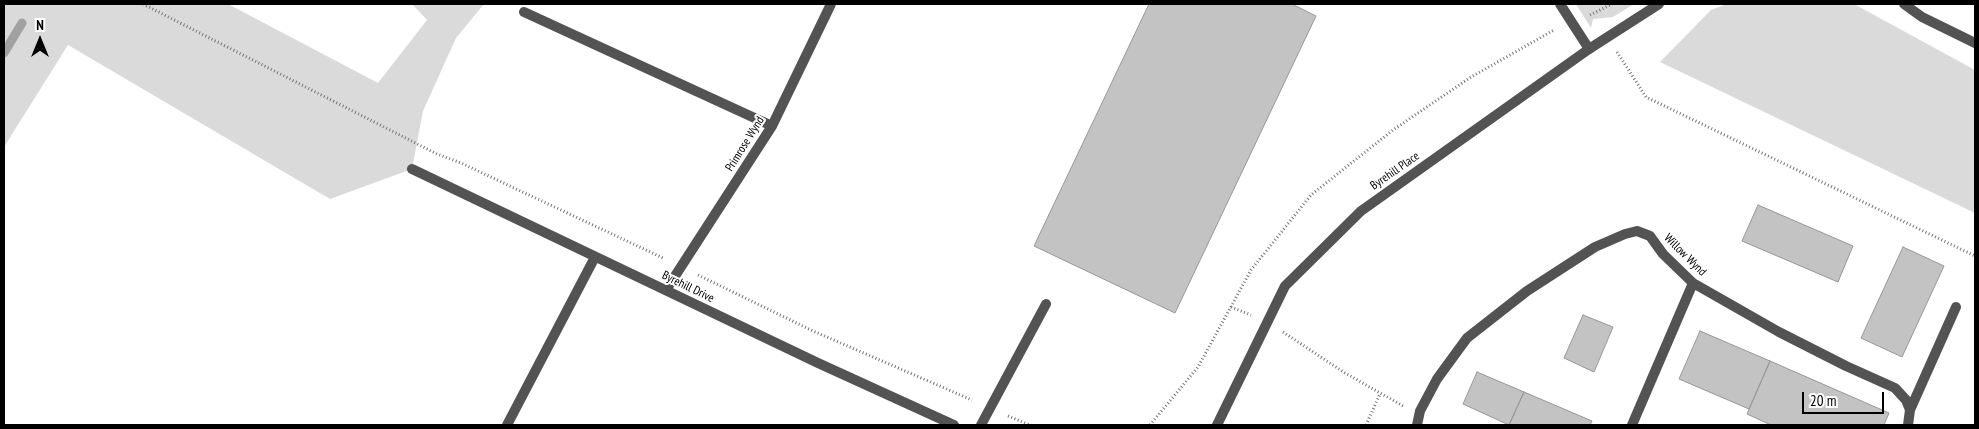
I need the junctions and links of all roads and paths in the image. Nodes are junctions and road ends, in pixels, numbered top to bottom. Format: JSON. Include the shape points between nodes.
{"nodes":[{"id":1,"x":143,"y":4,"type":"edge"},
{"id":2,"x":831,"y":4,"type":"edge"},
{"id":3,"x":1560,"y":4,"type":"edge"},
{"id":4,"x":1659,"y":4,"type":"edge"},
{"id":5,"x":1904,"y":4,"type":"edge"},
{"id":6,"x":524,"y":12,"type":"dead end"},
{"id":7,"x":1608,"y":37,"type":"junction"},
{"id":8,"x":1975,"y":43,"type":"edge"},
{"id":9,"x":1588,"y":49,"type":"junction"},
{"id":10,"x":772,"y":126,"type":"junction"},
{"id":11,"x":412,"y":169,"type":"dead end"},
{"id":12,"x":1975,"y":256,"type":"edge"},
{"id":13,"x":595,"y":257,"type":"junction"},
{"id":14,"x":681,"y":267,"type":"junction"},
{"id":15,"x":1693,"y":283,"type":"junction"},
{"id":16,"x":666,"y":290,"type":"junction"},
{"id":17,"x":1046,"y":304,"type":"dead end"},
{"id":18,"x":1231,"y":307,"type":"dead end"},
{"id":19,"x":1956,"y":307,"type":"dead end"},
{"id":20,"x":1268,"y":322,"type":"junction"},
{"id":21,"x":1380,"y":394,"type":"junction"},
{"id":22,"x":991,"y":408,"type":"junction"},
{"id":23,"x":1910,"y":410,"type":"junction"},
{"id":24,"x":1418,"y":420,"type":"edge"},
{"id":25,"x":507,"y":425,"type":"edge"},
{"id":26,"x":954,"y":425,"type":"edge"},
{"id":27,"x":981,"y":425,"type":"edge"},
{"id":28,"x":1030,"y":425,"type":"edge"},
{"id":29,"x":1218,"y":425,"type":"edge"},
{"id":30,"x":1366,"y":425,"type":"edge"},
{"id":31,"x":1632,"y":425,"type":"edge"},
{"id":32,"x":1908,"y":425,"type":"edge"}],
"edges":[{"from":1,"to":14,"type":"path","via":[[437,154]]},
{"from":2,"to":10,"type":"street","name":"Primrose Wynd"},
{"from":3,"to":9,"type":"street"},
{"from":4,"to":7,"type":"street","name":"Byrehill Place"},
{"from":5,"to":8,"type":"street","via":[[1922,17]]},
{"from":6,"to":10,"type":"street"},
{"from":7,"to":9,"type":"street","name":"Byrehill Place"},
{"from":7,"to":12,"type":"path","via":[[1646,97]]},
{"from":9,"to":20,"type":"street","name":"Byrehill Place","via":[[1361,211],[1285,286]]},
{"from":10,"to":14,"type":"street","name":"Primrose Wynd"},
{"from":11,"to":13,"type":"street","name":"Byrehill Drive"},
{"from":13,"to":16,"type":"street","name":"Byrehill Drive"},
{"from":13,"to":25,"type":"street"},
{"from":14,"to":16,"type":"street","name":"Primrose Wynd"},
{"from":14,"to":22,"type":"path","via":[[813,331]]},
{"from":15,"to":23,"type":"street","name":"Willow Wynd","via":[[1787,336],[1895,388]]},
{"from":15,"to":24,"type":"street","name":"Willow Wynd","via":[[1663,254],[1650,236],[1637,231],[1595,247],[1527,291],[1467,338],[1437,378]]},
{"from":15,"to":31,"type":"street"},
{"from":16,"to":26,"type":"street","name":"Byrehill Drive"},
{"from":17,"to":22,"type":"street"},
{"from":18,"to":20,"type":"path"},
{"from":19,"to":23,"type":"street"},
{"from":20,"to":21,"type":"path"},
{"from":20,"to":29,"type":"street","name":"Byrehill Place"},
{"from":21,"to":24,"type":"path"},
{"from":21,"to":30,"type":"path"},
{"from":22,"to":27,"type":"street"},
{"from":22,"to":28,"type":"path"},
{"from":23,"to":32,"type":"street"}]}
